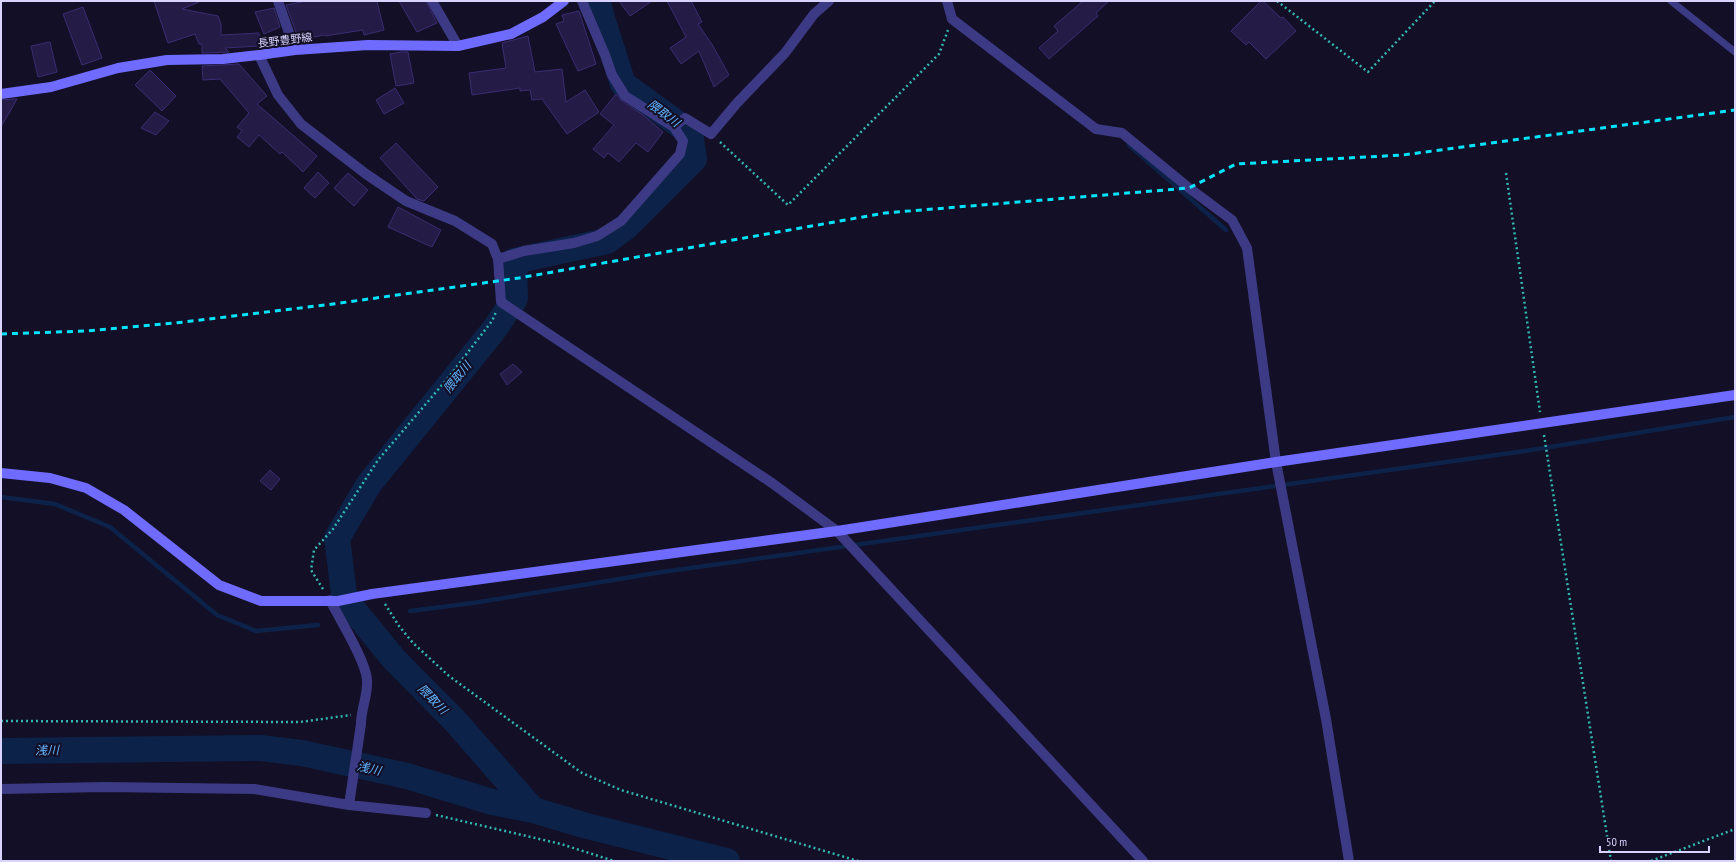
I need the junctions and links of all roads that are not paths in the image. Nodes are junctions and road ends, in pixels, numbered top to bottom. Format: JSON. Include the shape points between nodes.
{"nodes":[{"id":1,"x":278,"y":1,"type":"edge"},
{"id":2,"x":432,"y":1,"type":"edge"},
{"id":3,"x":582,"y":1,"type":"edge"},
{"id":4,"x":829,"y":1,"type":"edge"},
{"id":5,"x":946,"y":1,"type":"edge"},
{"id":6,"x":1671,"y":1,"type":"edge"},
{"id":7,"x":558,"y":3,"type":"edge"},
{"id":8,"x":458,"y":46,"type":"junction"},
{"id":9,"x":294,"y":50,"type":"junction"},
{"id":10,"x":1735,"y":52,"type":"edge"},
{"id":11,"x":259,"y":55,"type":"junction"},
{"id":12,"x":1,"y":94,"type":"edge"},
{"id":13,"x":677,"y":124,"type":"junction"},
{"id":14,"x":498,"y":259,"type":"junction"},
{"id":15,"x":1735,"y":394,"type":"edge"},
{"id":16,"x":1276,"y":462,"type":"junction"},
{"id":17,"x":1,"y":473,"type":"edge"},
{"id":18,"x":837,"y":531,"type":"junction"},
{"id":19,"x":334,"y":600,"type":"junction"},
{"id":20,"x":1,"y":789,"type":"edge"},
{"id":21,"x":350,"y":802,"type":"junction"},
{"id":22,"x":426,"y":813,"type":"road end"},
{"id":23,"x":1143,"y":861,"type":"edge"},
{"id":24,"x":1349,"y":861,"type":"edge"}],
"edges":[{"from":1,"to":9,"type":"street"},
{"from":2,"to":8,"type":"street"},
{"from":3,"to":13,"type":"street","via":[[612,76],[625,96]]},
{"from":4,"to":13,"type":"street","via":[[814,14],[785,53],[711,134],[686,118]]},
{"from":5,"to":16,"type":"street","via":[[952,19],[1096,129],[1122,133],[1232,220],[1247,248]]},
{"from":6,"to":10,"type":"lane"},
{"from":7,"to":8,"type":"street","name":"長野豊野線","via":[[543,18],[511,34]]},
{"from":8,"to":9,"type":"street","name":"長野豊野線","via":[[368,45]]},
{"from":9,"to":11,"type":"street","name":"長野豊野線"},
{"from":11,"to":12,"type":"street","name":"長野豊野線","via":[[223,59],[167,60],[118,68],[51,87]]},
{"from":11,"to":14,"type":"street","via":[[274,88],[301,124],[406,201],[455,221],[487,240],[492,244]]},
{"from":13,"to":14,"type":"street","via":[[683,141],[680,154],[621,222],[597,236],[574,243],[524,251]]},
{"from":14,"to":18,"type":"street","via":[[503,303],[772,483]]},
{"from":15,"to":16,"type":"street"},
{"from":16,"to":18,"type":"street"},
{"from":16,"to":24,"type":"street","via":[[1326,719]]},
{"from":17,"to":19,"type":"street","via":[[50,478],[86,488],[124,510],[219,585],[261,601]]},
{"from":18,"to":19,"type":"street"},
{"from":18,"to":23,"type":"street"},
{"from":19,"to":21,"type":"street","via":[[362,661],[368,681]]},
{"from":20,"to":21,"type":"street","via":[[254,789]]},
{"from":21,"to":22,"type":"street"}]}
